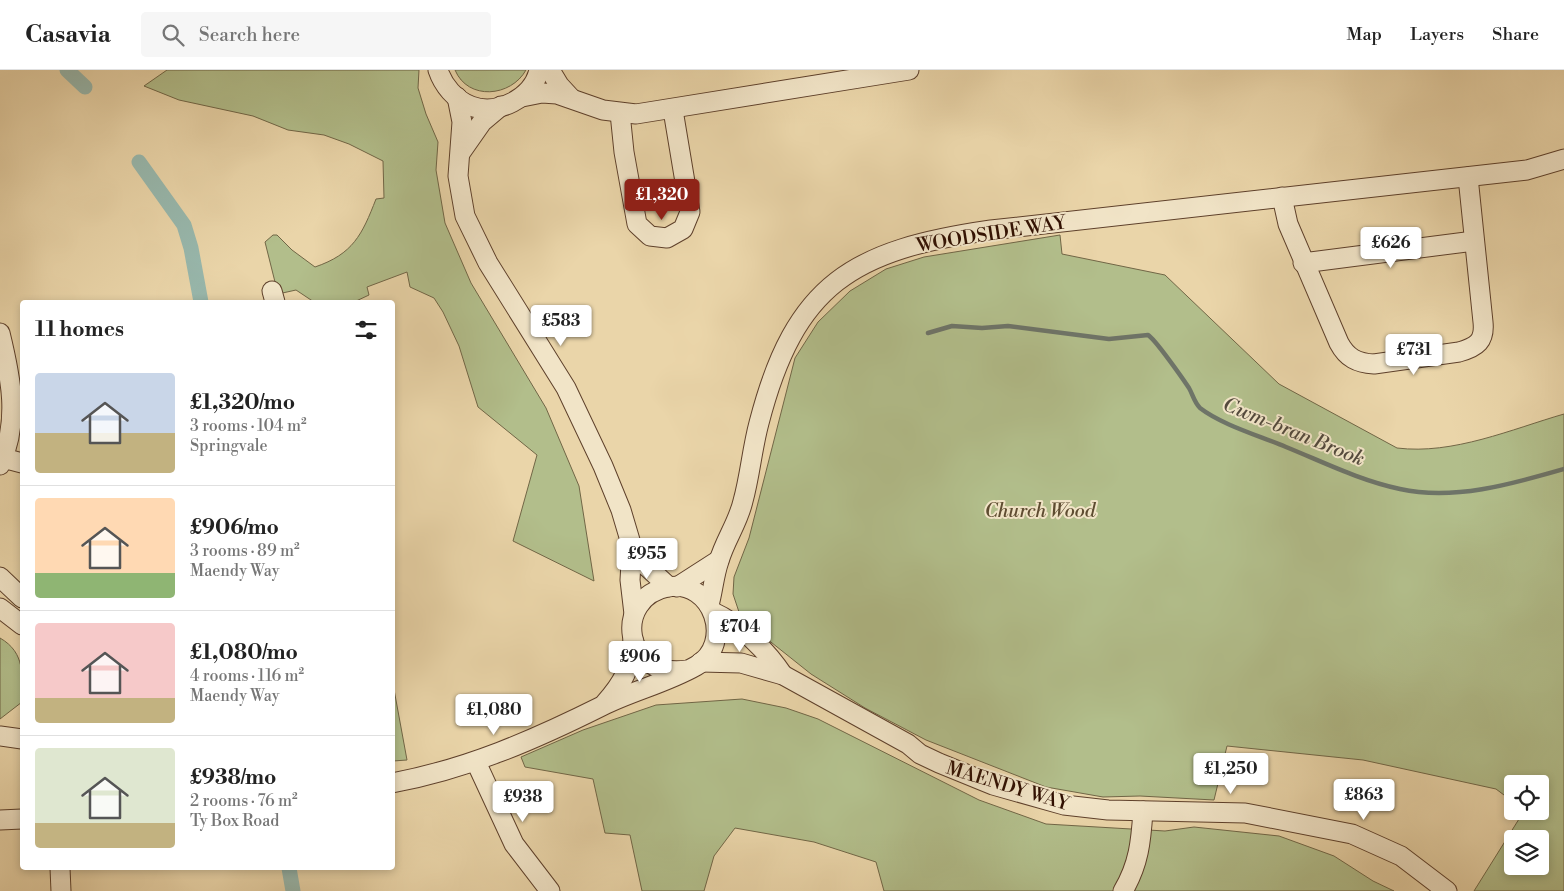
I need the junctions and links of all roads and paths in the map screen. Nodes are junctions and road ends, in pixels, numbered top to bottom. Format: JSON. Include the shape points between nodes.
{"nodes":[{"id":1,"x":438,"y":70,"type":"edge"},
{"id":2,"x":539,"y":70,"type":"edge"},
{"id":3,"x":550,"y":70,"type":"edge"},
{"id":4,"x":909,"y":70,"type":"edge"},
{"id":5,"x":456,"y":97,"type":"junction"},
{"id":6,"x":522,"y":97,"type":"junction"},
{"id":7,"x":571,"y":98,"type":"junction"},
{"id":8,"x":501,"y":106,"type":"junction"},
{"id":9,"x":673,"y":110,"type":"junction"},
{"id":10,"x":620,"y":113,"type":"junction"},
{"id":11,"x":461,"y":154,"type":"junction"},
{"id":12,"x":1564,"y":159,"type":"edge"},
{"id":13,"x":1468,"y":176,"type":"junction"},
{"id":14,"x":1282,"y":197,"type":"junction"},
{"id":15,"x":1474,"y":241,"type":"junction"},
{"id":16,"x":1303,"y":263,"type":"junction"},
{"id":17,"x":0,"y":333,"type":"edge"},
{"id":18,"x":2,"y":461,"type":"edge"},
{"id":19,"x":20,"y":463,"type":"edge"},
{"id":20,"x":632,"y":547,"type":"junction"},
{"id":21,"x":719,"y":560,"type":"junction"},
{"id":22,"x":0,"y":577,"type":"edge"},
{"id":23,"x":673,"y":587,"type":"junction"},
{"id":24,"x":20,"y":596,"type":"edge"},
{"id":25,"x":0,"y":608,"type":"edge"},
{"id":26,"x":711,"y":609,"type":"junction"},
{"id":27,"x":634,"y":614,"type":"junction"},
{"id":28,"x":20,"y":623,"type":"edge"},
{"id":29,"x":633,"y":640,"type":"junction"},
{"id":30,"x":694,"y":666,"type":"junction"},
{"id":31,"x":783,"y":675,"type":"junction"},
{"id":32,"x":602,"y":706,"type":"junction"},
{"id":33,"x":0,"y":736,"type":"edge"},
{"id":34,"x":20,"y":739,"type":"edge"},
{"id":35,"x":476,"y":762,"type":"junction"},
{"id":36,"x":395,"y":782,"type":"edge"},
{"id":37,"x":1143,"y":811,"type":"junction"},
{"id":38,"x":20,"y":819,"type":"edge"},
{"id":39,"x":0,"y":820,"type":"edge"},
{"id":40,"x":60,"y":870,"type":"edge"},
{"id":41,"x":61,"y":891,"type":"edge"},
{"id":42,"x":550,"y":891,"type":"edge"},
{"id":43,"x":1122,"y":891,"type":"edge"},
{"id":44,"x":1447,"y":891,"type":"edge"}],
"edges":[{"from":1,"to":5,"type":"street"},
{"from":2,"to":6,"type":"street"},
{"from":3,"to":7,"type":"street"},
{"from":4,"to":9,"type":"street"},
{"from":5,"to":8,"type":"street","via":[[471,106],[486,109]]},
{"from":5,"to":11,"type":"street","via":[[462,122]]},
{"from":6,"to":7,"type":"street","via":[[542,93]]},
{"from":6,"to":8,"type":"street"},
{"from":7,"to":10,"type":"street"},
{"from":8,"to":11,"type":"street","via":[[482,122]]},
{"from":9,"to":10,"type":"street"},
{"from":9,"to":10,"type":"street","via":[[690,212],[683,229],[667,238],[650,236],[637,224]]},
{"from":11,"to":20,"type":"street","via":[[458,176],[465,216],[488,263],[578,410],[621,510]]},
{"from":12,"to":13,"type":"street","name":"WOODSIDE WAY","via":[[1527,170]]},
{"from":13,"to":14,"type":"street","name":"WOODSIDE WAY"},
{"from":13,"to":15,"type":"street"},
{"from":14,"to":16,"type":"street"},
{"from":14,"to":21,"type":"street","name":"WOODSIDE WAY","via":[[941,238],[892,251],[845,275],[807,311],[782,354],[758,424],[743,502]]},
{"from":15,"to":16,"type":"street"},
{"from":15,"to":16,"type":"street","via":[[1484,328],[1478,345],[1460,352],[1374,364],[1361,364],[1344,352]]},
{"from":17,"to":18,"type":"street","via":[[13,401],[9,439]]},
{"from":18,"to":19,"type":"street"},
{"from":20,"to":23,"type":"street","via":[[644,564]]},
{"from":20,"to":27,"type":"street","name":"MAENDY WAY","via":[[630,580]]},
{"from":21,"to":23,"type":"street"},
{"from":21,"to":26,"type":"street","name":"WOODSIDE WAY"},
{"from":22,"to":24,"type":"street"},
{"from":23,"to":26,"type":"street","name":"MAENDY WAY","via":[[701,596]]},
{"from":23,"to":27,"type":"street","via":[[648,596]]},
{"from":25,"to":28,"type":"street"},
{"from":26,"to":30,"type":"street","name":"MAENDY WAY","via":[[716,622],[715,642]]},
{"from":26,"to":31,"type":"street","name":"MAENDY WAY","via":[[729,619],[773,660]]},
{"from":27,"to":29,"type":"street","name":"MAENDY WAY"},
{"from":29,"to":30,"type":"street","name":"MAENDY WAY","via":[[648,663],[660,669],[674,672]]},
{"from":29,"to":32,"type":"street","name":"MAENDY WAY","via":[[631,662],[618,688]]},
{"from":30,"to":31,"type":"street","name":"MAENDY WAY","via":[[741,663]]},
{"from":30,"to":32,"type":"street","name":"MAENDY WAY","via":[[662,683]]},
{"from":31,"to":37,"type":"street","name":"MAENDY WAY","via":[[908,744],[920,754],[994,785],[1064,805]]},
{"from":32,"to":35,"type":"street","name":"MAENDY WAY","via":[[584,717]]},
{"from":33,"to":34,"type":"street"},
{"from":35,"to":36,"type":"street","name":"MAENDY WAY"},
{"from":35,"to":42,"type":"street","via":[[514,844]]},
{"from":37,"to":43,"type":"street","via":[[1134,872]]},
{"from":37,"to":44,"type":"street","name":"MAENDY WAY","via":[[1245,813],[1352,834],[1401,856]]},
{"from":38,"to":39,"type":"street"},
{"from":40,"to":41,"type":"street"}]}
